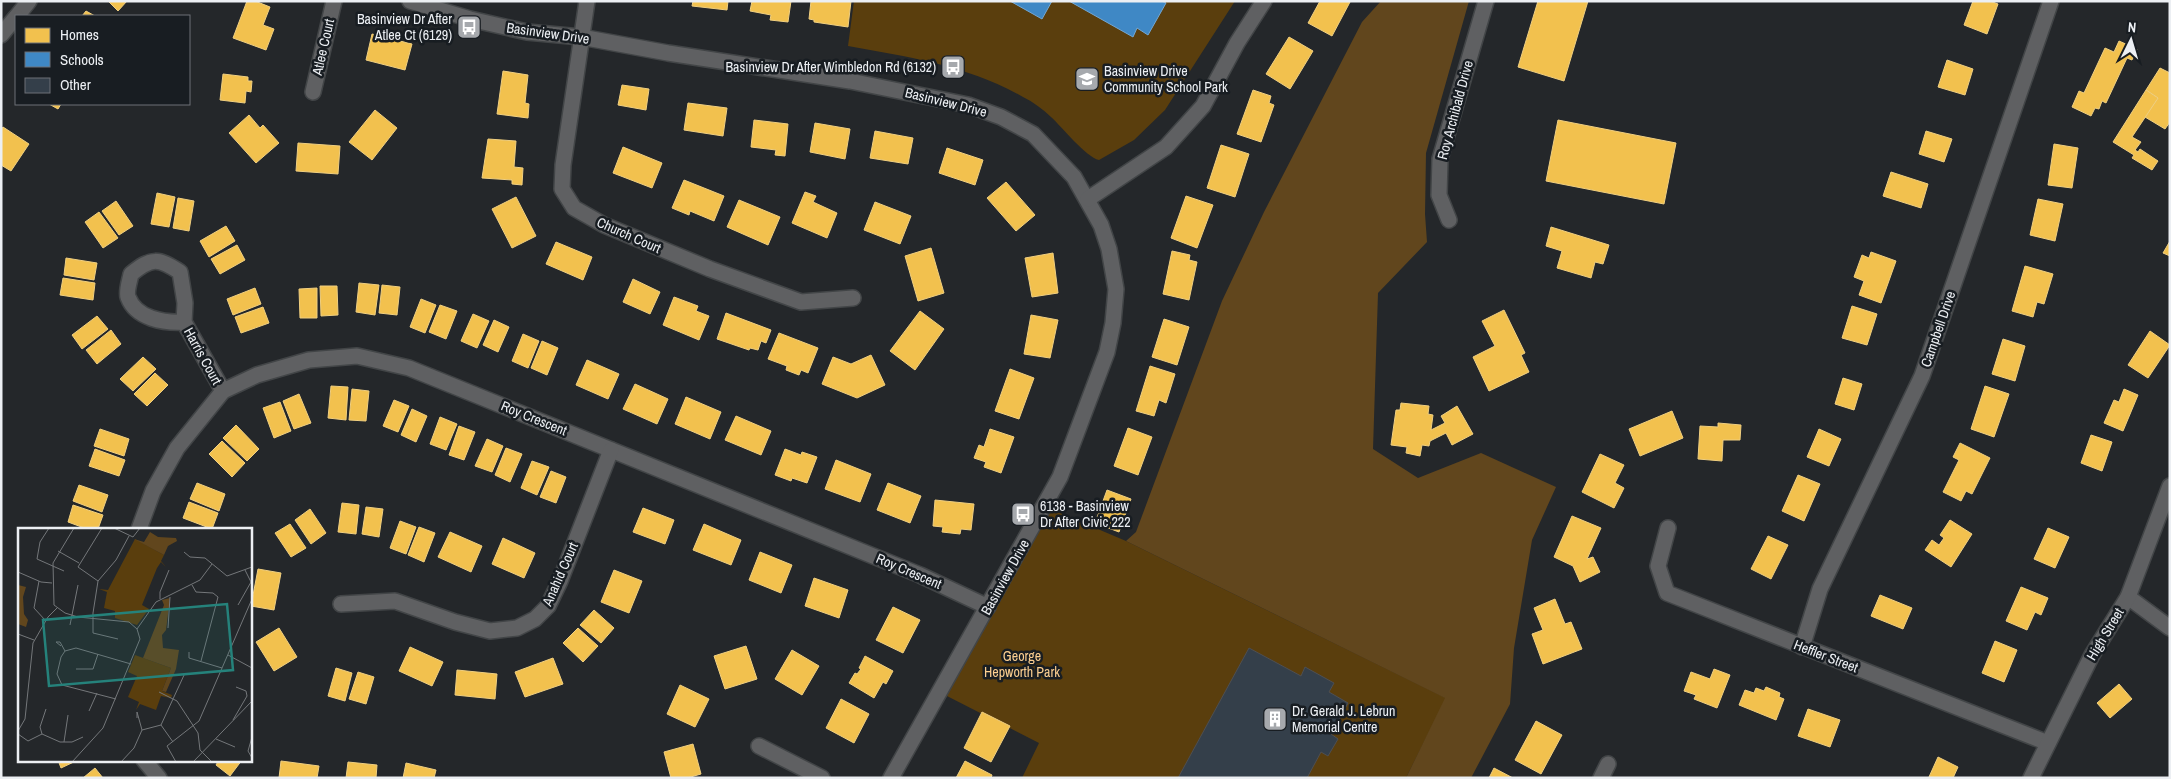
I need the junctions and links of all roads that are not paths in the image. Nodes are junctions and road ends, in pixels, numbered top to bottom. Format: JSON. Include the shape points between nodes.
{"nodes":[{"id":1,"x":334,"y":1,"type":"edge"},
{"id":2,"x":410,"y":1,"type":"edge"},
{"id":3,"x":587,"y":1,"type":"edge"},
{"id":4,"x":1264,"y":1,"type":"edge"},
{"id":5,"x":1486,"y":1,"type":"edge"},
{"id":6,"x":2051,"y":1,"type":"edge"},
{"id":7,"x":15,"y":17,"type":"edge"},
{"id":8,"x":1,"y":35,"type":"edge"},
{"id":9,"x":581,"y":37,"type":"junction"},
{"id":10,"x":313,"y":92,"type":"dead end"},
{"id":11,"x":1088,"y":199,"type":"junction"},
{"id":12,"x":1449,"y":220,"type":"dead end"},
{"id":13,"x":853,"y":298,"type":"dead end"},
{"id":14,"x":184,"y":322,"type":"junction"},
{"id":15,"x":222,"y":391,"type":"junction"},
{"id":16,"x":611,"y":450,"type":"junction"},
{"id":17,"x":2170,"y":486,"type":"edge"},
{"id":18,"x":139,"y":528,"type":"edge"},
{"id":19,"x":1668,"y":528,"type":"dead end"},
{"id":20,"x":2128,"y":597,"type":"junction"},
{"id":21,"x":341,"y":604,"type":"dead end"},
{"id":22,"x":988,"y":607,"type":"junction"},
{"id":23,"x":2170,"y":628,"type":"edge"},
{"id":24,"x":1802,"y":647,"type":"junction"},
{"id":25,"x":2048,"y":743,"type":"junction"},
{"id":26,"x":758,"y":746,"type":"dead end"},
{"id":27,"x":146,"y":762,"type":"edge"},
{"id":28,"x":159,"y":778,"type":"edge"},
{"id":29,"x":822,"y":778,"type":"edge"},
{"id":30,"x":891,"y":778,"type":"edge"},
{"id":31,"x":2031,"y":778,"type":"edge"}],
"edges":[{"from":1,"to":10,"type":"street","name":"Atlee Court"},
{"from":2,"to":9,"type":"street","name":"Basinview Drive","via":[[527,32]]},
{"from":3,"to":9,"type":"street","name":"Church Court"},
{"from":4,"to":11,"type":"street","via":[[1236,43],[1203,106],[1166,147]]},
{"from":5,"to":12,"type":"street","name":"Roy Archibald Drive","via":[[1440,159],[1439,195]]},
{"from":6,"to":24,"type":"street","name":"Campbell Drive","via":[[1922,376],[1820,589]]},
{"from":7,"to":8,"type":"street"},
{"from":9,"to":11,"type":"street","name":"Basinview Drive","via":[[668,54],[850,81],[968,105],[1001,116],[1033,134],[1074,177]]},
{"from":9,"to":13,"type":"street","name":"Church Court","via":[[562,189],[574,208],[632,237],[801,302]]},
{"from":11,"to":22,"type":"street","name":"Basinview Drive","via":[[1109,249],[1116,290],[1107,352],[1060,477]]},
{"from":14,"to":14,"type":"street","name":"Harris Court","via":[[185,302],[180,272],[163,261],[146,262],[131,274],[127,295],[135,310],[165,323]]},
{"from":14,"to":15,"type":"street","name":"Harris Court"},
{"from":15,"to":16,"type":"street","name":"Roy Crescent","via":[[257,375],[309,360],[357,356],[408,368]]},
{"from":15,"to":18,"type":"street","name":"Roy Crescent","via":[[177,448],[153,491]]},
{"from":16,"to":21,"type":"street","name":"Anahid Court","via":[[560,581],[548,606],[535,619],[517,628],[490,631],[395,601]]},
{"from":16,"to":22,"type":"street","name":"Roy Crescent","via":[[920,575]]},
{"from":17,"to":20,"type":"street","name":"High Street"},
{"from":19,"to":24,"type":"street","name":"Heffler Street","via":[[1658,566],[1667,593]]},
{"from":20,"to":23,"type":"street"},
{"from":20,"to":25,"type":"street","name":"High Street","via":[[2092,655]]},
{"from":22,"to":30,"type":"street","name":"Basinview Drive"},
{"from":24,"to":25,"type":"street","name":"Heffler Street"},
{"from":25,"to":31,"type":"street","name":"High Street"},
{"from":26,"to":29,"type":"street"},
{"from":27,"to":28,"type":"street"}]}
